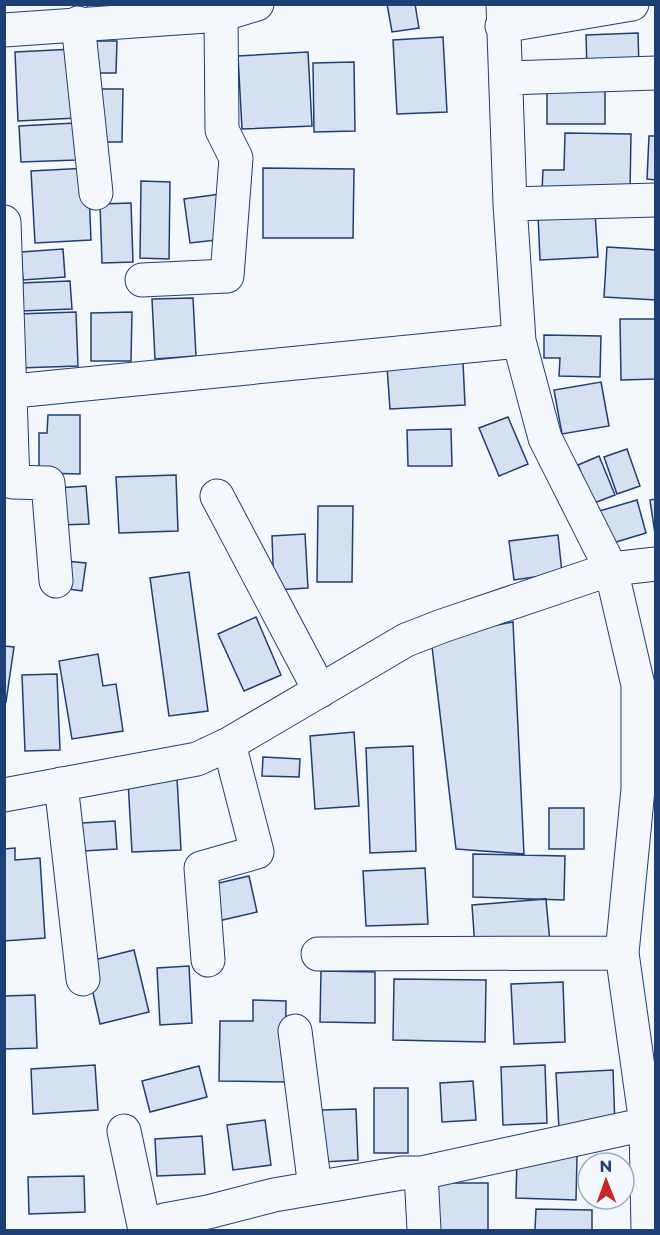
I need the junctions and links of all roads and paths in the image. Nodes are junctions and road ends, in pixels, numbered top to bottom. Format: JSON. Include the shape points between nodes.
{"nodes":[{"id":1,"x":256,"y":4,"type":"edge"},
{"id":2,"x":632,"y":4,"type":"edge"},
{"id":3,"x":221,"y":15,"type":"junction"},
{"id":4,"x":502,"y":15,"type":"edge"},
{"id":5,"x":78,"y":23,"type":"junction"},
{"id":6,"x":4,"y":30,"type":"edge"},
{"id":7,"x":656,"y":73,"type":"edge"},
{"id":8,"x":506,"y":78,"type":"junction"},
{"id":9,"x":96,"y":193,"type":"dead end"},
{"id":10,"x":656,"y":200,"type":"edge"},
{"id":11,"x":510,"y":204,"type":"junction"},
{"id":12,"x":4,"y":222,"type":"edge"},
{"id":13,"x":142,"y":280,"type":"dead end"},
{"id":14,"x":519,"y":341,"type":"junction"},
{"id":15,"x":8,"y":392,"type":"edge"},
{"id":16,"x":216,"y":496,"type":"dead end"},
{"id":17,"x":656,"y":564,"type":"edge"},
{"id":18,"x":611,"y":569,"type":"junction"},
{"id":19,"x":56,"y":581,"type":"dead end"},
{"id":20,"x":321,"y":692,"type":"junction"},
{"id":21,"x":229,"y":744,"type":"junction"},
{"id":22,"x":61,"y":784,"type":"junction"},
{"id":23,"x":4,"y":795,"type":"edge"},
{"id":24,"x":622,"y":952,"type":"junction"},
{"id":25,"x":318,"y":954,"type":"dead end"},
{"id":26,"x":208,"y":960,"type":"dead end"},
{"id":27,"x":83,"y":979,"type":"dead end"},
{"id":28,"x":295,"y":1031,"type":"dead end"},
{"id":29,"x":646,"y":1124,"type":"junction"},
{"id":30,"x":124,"y":1131,"type":"dead end"},
{"id":31,"x":421,"y":1173,"type":"junction"},
{"id":32,"x":315,"y":1188,"type":"junction"},
{"id":33,"x":145,"y":1230,"type":"edge"},
{"id":34,"x":153,"y":1230,"type":"edge"},
{"id":35,"x":424,"y":1230,"type":"edge"},
{"id":36,"x":648,"y":1230,"type":"edge"}],
"edges":[{"from":1,"to":3,"type":"street"},
{"from":2,"to":4,"type":"street"},
{"from":3,"to":5,"type":"street"},
{"from":3,"to":13,"type":"street","via":[[222,130],[236,158],[227,276]]},
{"from":4,"to":8,"type":"street"},
{"from":5,"to":6,"type":"street"},
{"from":5,"to":9,"type":"street"},
{"from":7,"to":8,"type":"street"},
{"from":8,"to":11,"type":"street"},
{"from":10,"to":11,"type":"street"},
{"from":11,"to":14,"type":"street"},
{"from":12,"to":15,"type":"street"},
{"from":14,"to":15,"type":"street"},
{"from":14,"to":18,"type":"street","via":[[545,438]]},
{"from":15,"to":19,"type":"street","via":[[13,482],[48,483]]},
{"from":16,"to":20,"type":"street"},
{"from":17,"to":18,"type":"street"},
{"from":18,"to":20,"type":"street","via":[[406,640]]},
{"from":18,"to":24,"type":"street","via":[[638,685],[638,789]]},
{"from":20,"to":21,"type":"street"},
{"from":21,"to":22,"type":"street","via":[[197,759]]},
{"from":21,"to":26,"type":"street","via":[[258,852],[201,868]]},
{"from":22,"to":23,"type":"street"},
{"from":22,"to":27,"type":"street"},
{"from":24,"to":25,"type":"street"},
{"from":24,"to":29,"type":"street"},
{"from":28,"to":32,"type":"street"},
{"from":29,"to":31,"type":"street"},
{"from":29,"to":36,"type":"street"},
{"from":30,"to":33,"type":"street"},
{"from":31,"to":32,"type":"street"},
{"from":31,"to":35,"type":"street"},
{"from":32,"to":34,"type":"street","via":[[164,1221]]}]}
